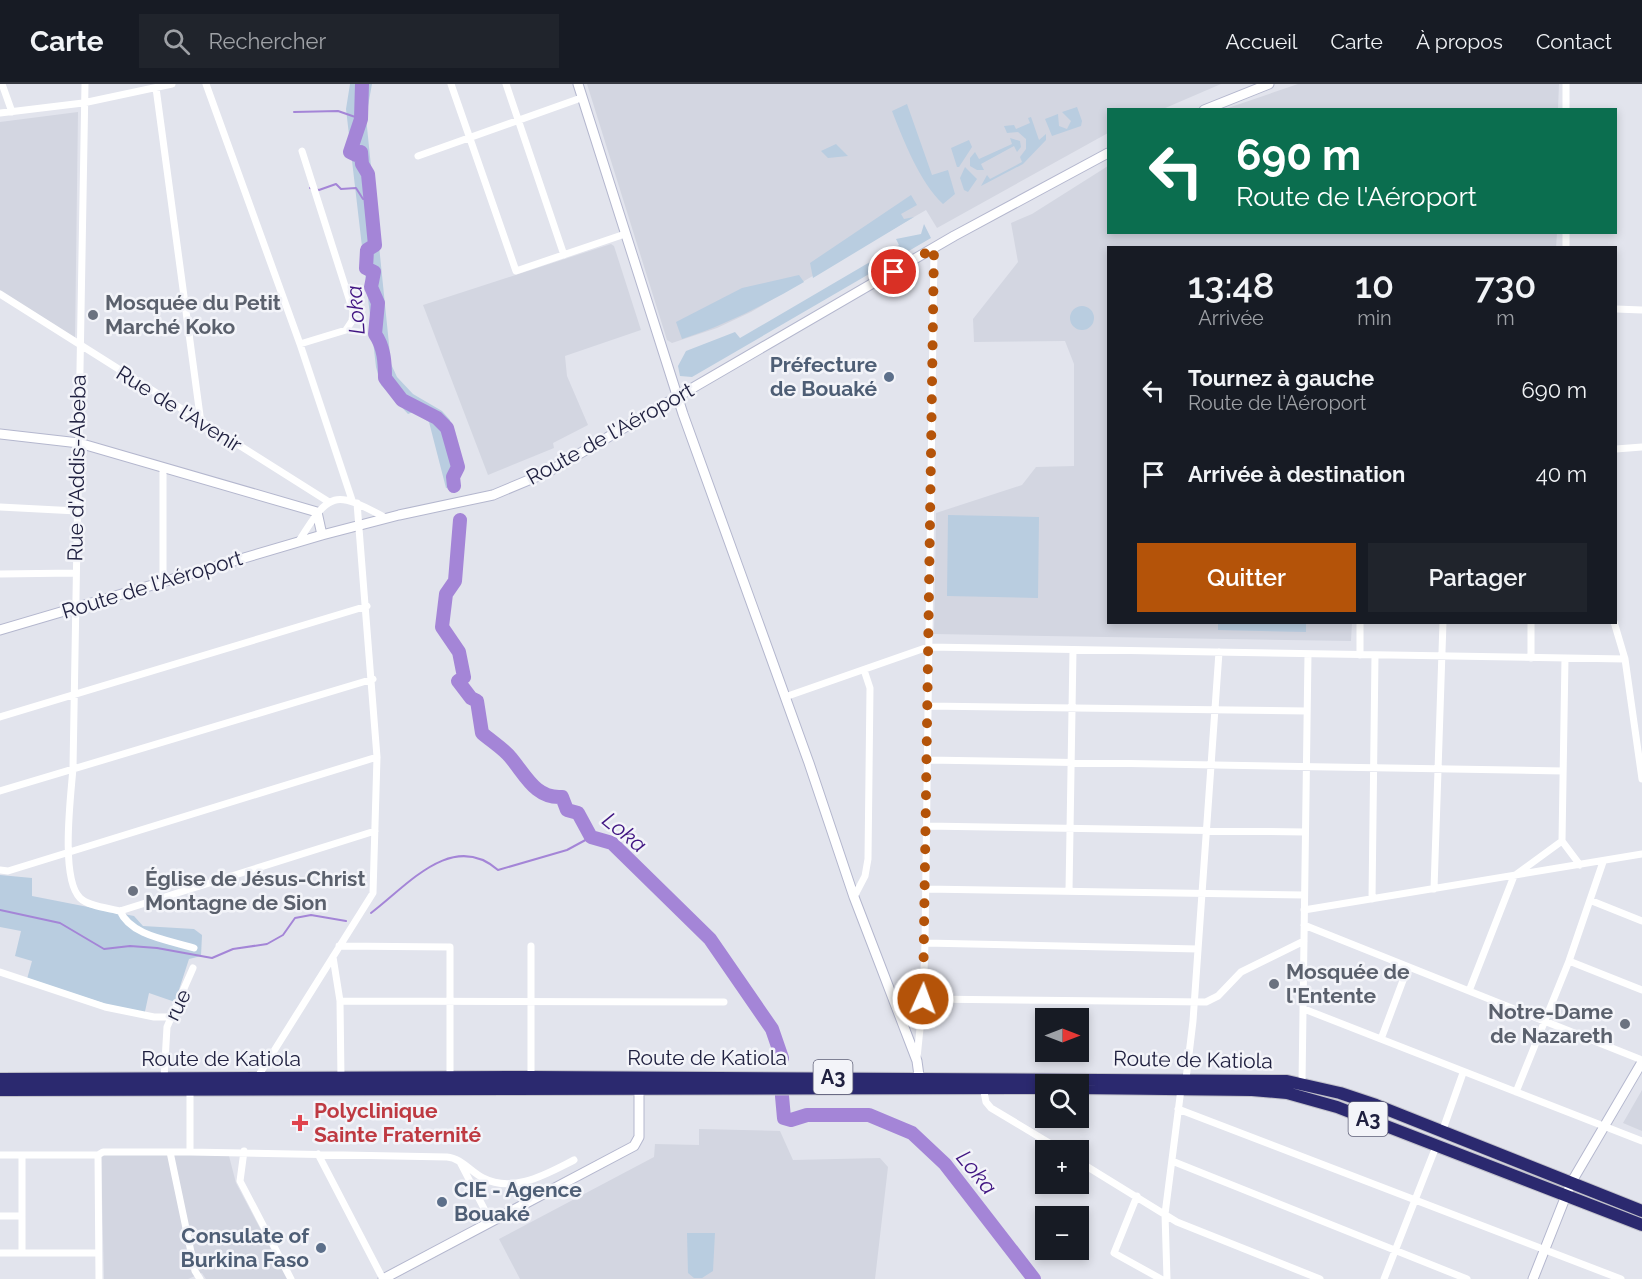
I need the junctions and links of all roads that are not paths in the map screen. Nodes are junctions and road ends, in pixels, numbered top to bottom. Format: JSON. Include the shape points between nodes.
{"nodes":[{"id":1,"x":2,"y":84,"type":"edge"},
{"id":2,"x":85,"y":84,"type":"edge"},
{"id":3,"x":172,"y":84,"type":"edge"},
{"id":4,"x":206,"y":84,"type":"edge"},
{"id":5,"x":451,"y":84,"type":"edge"},
{"id":6,"x":506,"y":84,"type":"edge"},
{"id":7,"x":578,"y":84,"type":"edge"},
{"id":8,"x":1269,"y":84,"type":"edge"},
{"id":9,"x":1566,"y":84,"type":"edge"},
{"id":10,"x":156,"y":88,"type":"junction"},
{"id":11,"x":581,"y":98,"type":"junction"},
{"id":12,"x":83,"y":103,"type":"junction"},
{"id":13,"x":1209,"y":108,"type":"edge"},
{"id":14,"x":1566,"y":108,"type":"edge"},
{"id":15,"x":12,"y":112,"type":"junction"},
{"id":16,"x":0,"y":113,"type":"edge"},
{"id":17,"x":518,"y":121,"type":"junction"},
{"id":18,"x":470,"y":138,"type":"junction"},
{"id":19,"x":302,"y":151,"type":"dead end"},
{"id":20,"x":1107,"y":154,"type":"edge"},
{"id":21,"x":418,"y":156,"type":"dead end"},
{"id":22,"x":625,"y":234,"type":"junction"},
{"id":23,"x":934,"y":248,"type":"junction"},
{"id":24,"x":564,"y":255,"type":"junction"},
{"id":25,"x":0,"y":294,"type":"edge"},
{"id":26,"x":1617,"y":309,"type":"edge"},
{"id":27,"x":1642,"y":310,"type":"edge"},
{"id":28,"x":300,"y":344,"type":"junction"},
{"id":29,"x":79,"y":345,"type":"junction"},
{"id":30,"x":677,"y":397,"type":"junction"},
{"id":31,"x":201,"y":423,"type":"junction"},
{"id":32,"x":0,"y":434,"type":"edge"},
{"id":33,"x":79,"y":442,"type":"junction"},
{"id":34,"x":1642,"y":447,"type":"edge"},
{"id":35,"x":1617,"y":449,"type":"edge"},
{"id":36,"x":163,"y":468,"type":"junction"},
{"id":37,"x":329,"y":502,"type":"junction"},
{"id":38,"x":354,"y":502,"type":"junction"},
{"id":39,"x":0,"y":507,"type":"edge"},
{"id":40,"x":77,"y":511,"type":"junction"},
{"id":41,"x":317,"y":512,"type":"junction"},
{"id":42,"x":386,"y":518,"type":"junction"},
{"id":43,"x":360,"y":524,"type":"junction"},
{"id":44,"x":322,"y":535,"type":"junction"},
{"id":45,"x":299,"y":541,"type":"junction"},
{"id":46,"x":76,"y":573,"type":"junction"},
{"id":47,"x":0,"y":574,"type":"edge"},
{"id":48,"x":162,"y":581,"type":"junction"},
{"id":49,"x":367,"y":606,"type":"junction"},
{"id":50,"x":75,"y":608,"type":"junction"},
{"id":51,"x":1360,"y":624,"type":"edge"},
{"id":52,"x":1443,"y":624,"type":"edge"},
{"id":53,"x":1531,"y":624,"type":"edge"},
{"id":54,"x":1615,"y":624,"type":"edge"},
{"id":55,"x":0,"y":630,"type":"edge"},
{"id":56,"x":928,"y":647,"type":"junction"},
{"id":57,"x":1073,"y":650,"type":"junction"},
{"id":58,"x":1219,"y":652,"type":"junction"},
{"id":59,"x":1308,"y":654,"type":"junction"},
{"id":60,"x":1360,"y":655,"type":"junction"},
{"id":61,"x":1375,"y":655,"type":"junction"},
{"id":62,"x":1441,"y":655,"type":"junction"},
{"id":63,"x":1531,"y":658,"type":"junction"},
{"id":64,"x":1565,"y":658,"type":"junction"},
{"id":65,"x":1625,"y":659,"type":"junction"},
{"id":66,"x":864,"y":670,"type":"junction"},
{"id":67,"x":373,"y":680,"type":"junction"},
{"id":68,"x":72,"y":694,"type":"junction"},
{"id":69,"x":785,"y":697,"type":"junction"},
{"id":70,"x":927,"y":706,"type":"junction"},
{"id":71,"x":1072,"y":708,"type":"junction"},
{"id":72,"x":1215,"y":710,"type":"junction"},
{"id":73,"x":1307,"y":711,"type":"junction"},
{"id":74,"x":0,"y":717,"type":"edge"},
{"id":75,"x":377,"y":758,"type":"junction"},
{"id":76,"x":927,"y":760,"type":"junction"},
{"id":77,"x":1071,"y":763,"type":"junction"},
{"id":78,"x":1211,"y":765,"type":"junction"},
{"id":79,"x":1306,"y":767,"type":"junction"},
{"id":80,"x":73,"y":768,"type":"junction"},
{"id":81,"x":1373,"y":768,"type":"junction"},
{"id":82,"x":1437,"y":769,"type":"junction"},
{"id":83,"x":1563,"y":771,"type":"junction"},
{"id":84,"x":1642,"y":779,"type":"edge"},
{"id":85,"x":0,"y":791,"type":"edge"},
{"id":86,"x":926,"y":826,"type":"junction"},
{"id":87,"x":1070,"y":829,"type":"junction"},
{"id":88,"x":1205,"y":830,"type":"junction"},
{"id":89,"x":375,"y":831,"type":"junction"},
{"id":90,"x":1305,"y":832,"type":"junction"},
{"id":91,"x":1562,"y":841,"type":"junction"},
{"id":92,"x":67,"y":852,"type":"junction"},
{"id":93,"x":1642,"y":854,"type":"edge"},
{"id":94,"x":1603,"y":862,"type":"junction"},
{"id":95,"x":1580,"y":865,"type":"junction"},
{"id":96,"x":0,"y":870,"type":"edge"},
{"id":97,"x":1514,"y":876,"type":"junction"},
{"id":98,"x":1434,"y":889,"type":"junction"},
{"id":99,"x":925,"y":890,"type":"junction"},
{"id":100,"x":1070,"y":891,"type":"junction"},
{"id":101,"x":1201,"y":893,"type":"junction"},
{"id":102,"x":1305,"y":895,"type":"junction"},
{"id":103,"x":854,"y":897,"type":"junction"},
{"id":104,"x":1372,"y":899,"type":"junction"},
{"id":105,"x":1592,"y":901,"type":"junction"},
{"id":106,"x":1304,"y":910,"type":"junction"},
{"id":107,"x":120,"y":911,"type":"junction"},
{"id":108,"x":1642,"y":921,"type":"edge"},
{"id":109,"x":1304,"y":926,"type":"junction"},
{"id":110,"x":1304,"y":941,"type":"junction"},
{"id":111,"x":925,"y":942,"type":"junction"},
{"id":112,"x":339,"y":945,"type":"junction"},
{"id":113,"x":531,"y":946,"type":"dead end"},
{"id":114,"x":194,"y":948,"type":"dead end"},
{"id":115,"x":1198,"y":949,"type":"junction"},
{"id":116,"x":333,"y":957,"type":"junction"},
{"id":117,"x":1569,"y":961,"type":"junction"},
{"id":118,"x":1408,"y":967,"type":"junction"},
{"id":119,"x":193,"y":968,"type":"dead end"},
{"id":120,"x":0,"y":972,"type":"edge"},
{"id":121,"x":1642,"y":990,"type":"edge"},
{"id":122,"x":1469,"y":991,"type":"junction"},
{"id":123,"x":923,"y":999,"type":"junction"},
{"id":124,"x":340,"y":1001,"type":"junction"},
{"id":125,"x":450,"y":1002,"type":"junction"},
{"id":126,"x":531,"y":1002,"type":"junction"},
{"id":127,"x":724,"y":1002,"type":"dead end"},
{"id":128,"x":1194,"y":1003,"type":"junction"},
{"id":129,"x":1304,"y":1009,"type":"junction"},
{"id":130,"x":172,"y":1017,"type":"junction"},
{"id":131,"x":1544,"y":1020,"type":"junction"},
{"id":132,"x":1381,"y":1040,"type":"junction"},
{"id":133,"x":917,"y":1061,"type":"junction"},
{"id":134,"x":1642,"y":1061,"type":"edge"},
{"id":135,"x":1463,"y":1073,"type":"junction"},
{"id":136,"x":450,"y":1077,"type":"junction"},
{"id":137,"x":531,"y":1077,"type":"junction"},
{"id":138,"x":164,"y":1078,"type":"junction"},
{"id":139,"x":257,"y":1078,"type":"junction"},
{"id":140,"x":341,"y":1078,"type":"junction"},
{"id":141,"x":0,"y":1079,"type":"edge"},
{"id":142,"x":639,"y":1082,"type":"junction"},
{"id":143,"x":920,"y":1083,"type":"junction"},
{"id":144,"x":1302,"y":1083,"type":"junction"},
{"id":145,"x":1183,"y":1084,"type":"junction"},
{"id":146,"x":983,"y":1088,"type":"junction"},
{"id":147,"x":1035,"y":1088,"type":"edge"},
{"id":148,"x":1089,"y":1088,"type":"edge"},
{"id":149,"x":0,"y":1090,"type":"edge"},
{"id":150,"x":190,"y":1090,"type":"junction"},
{"id":151,"x":1516,"y":1092,"type":"junction"},
{"id":152,"x":1178,"y":1109,"type":"junction"},
{"id":153,"x":1606,"y":1127,"type":"junction"},
{"id":154,"x":1442,"y":1132,"type":"junction"},
{"id":155,"x":1044,"y":1140,"type":"edge"},
{"id":156,"x":1642,"y":1141,"type":"edge"},
{"id":157,"x":1437,"y":1144,"type":"junction"},
{"id":158,"x":244,"y":1151,"type":"junction"},
{"id":159,"x":170,"y":1152,"type":"junction"},
{"id":160,"x":190,"y":1152,"type":"junction"},
{"id":161,"x":318,"y":1154,"type":"junction"},
{"id":162,"x":0,"y":1155,"type":"edge"},
{"id":163,"x":22,"y":1155,"type":"junction"},
{"id":164,"x":98,"y":1155,"type":"junction"},
{"id":165,"x":574,"y":1160,"type":"dead end"},
{"id":166,"x":459,"y":1161,"type":"junction"},
{"id":167,"x":1172,"y":1161,"type":"junction"},
{"id":168,"x":1089,"y":1168,"type":"edge"},
{"id":169,"x":1569,"y":1189,"type":"junction"},
{"id":170,"x":1137,"y":1196,"type":"junction"},
{"id":171,"x":1415,"y":1200,"type":"junction"},
{"id":172,"x":1642,"y":1211,"type":"edge"},
{"id":173,"x":1165,"y":1214,"type":"junction"},
{"id":174,"x":0,"y":1216,"type":"edge"},
{"id":175,"x":22,"y":1216,"type":"junction"},
{"id":176,"x":491,"y":1222,"type":"junction"},
{"id":177,"x":1642,"y":1225,"type":"edge"},
{"id":178,"x":1544,"y":1249,"type":"junction"},
{"id":179,"x":1394,"y":1252,"type":"junction"},
{"id":180,"x":0,"y":1253,"type":"edge"},
{"id":181,"x":22,"y":1253,"type":"junction"},
{"id":182,"x":98,"y":1253,"type":"junction"},
{"id":183,"x":99,"y":1279,"type":"edge"},
{"id":184,"x":200,"y":1279,"type":"edge"},
{"id":185,"x":291,"y":1279,"type":"edge"},
{"id":186,"x":383,"y":1279,"type":"edge"},
{"id":187,"x":1161,"y":1279,"type":"edge"},
{"id":188,"x":1167,"y":1279,"type":"edge"},
{"id":189,"x":1320,"y":1279,"type":"edge"},
{"id":190,"x":1384,"y":1279,"type":"edge"},
{"id":191,"x":1467,"y":1279,"type":"edge"},
{"id":192,"x":1533,"y":1279,"type":"edge"},
{"id":193,"x":1621,"y":1279,"type":"edge"}],
"edges":[{"from":1,"to":15,"type":"street"},
{"from":2,"to":12,"type":"street","name":"Rue d'Addis-Abeba"},
{"from":3,"to":10,"type":"street"},
{"from":4,"to":28,"type":"street"},
{"from":5,"to":18,"type":"street"},
{"from":6,"to":17,"type":"street"},
{"from":7,"to":11,"type":"main road"},
{"from":8,"to":13,"type":"main road"},
{"from":9,"to":14,"type":"street"},
{"from":10,"to":12,"type":"street"},
{"from":10,"to":31,"type":"street"},
{"from":11,"to":17,"type":"street"},
{"from":11,"to":22,"type":"main road"},
{"from":12,"to":15,"type":"street"},
{"from":12,"to":29,"type":"street","name":"Rue d'Addis-Abeba"},
{"from":15,"to":16,"type":"street"},
{"from":17,"to":18,"type":"street"},
{"from":17,"to":24,"type":"street"},
{"from":18,"to":21,"type":"street"},
{"from":18,"to":24,"type":"street","via":[[516,271]]},
{"from":19,"to":28,"type":"street","via":[[353,310],[346,330]]},
{"from":20,"to":23,"type":"main road","name":"Route de l'Aéroport"},
{"from":22,"to":24,"type":"street"},
{"from":22,"to":30,"type":"main road"},
{"from":23,"to":30,"type":"main road","name":"Route de l'Aéroport"},
{"from":23,"to":56,"type":"street"},
{"from":25,"to":29,"type":"street","name":"Rue de l'Avenir"},
{"from":26,"to":27,"type":"street"},
{"from":28,"to":38,"type":"street"},
{"from":29,"to":31,"type":"street","name":"Rue de l'Avenir"},
{"from":29,"to":33,"type":"street","name":"Rue d'Addis-Abeba"},
{"from":30,"to":42,"type":"main road","name":"Route de l'Aéroport","via":[[548,472],[502,492]]},
{"from":30,"to":69,"type":"main road"},
{"from":31,"to":37,"type":"street","name":"Rue de l'Avenir"},
{"from":32,"to":33,"type":"main road"},
{"from":33,"to":36,"type":"main road"},
{"from":33,"to":40,"type":"street","name":"Rue d'Addis-Abeba"},
{"from":34,"to":35,"type":"street"},
{"from":36,"to":41,"type":"main road"},
{"from":36,"to":48,"type":"street"},
{"from":37,"to":38,"type":"street","via":[[342,498]]},
{"from":37,"to":41,"type":"street"},
{"from":38,"to":42,"type":"street"},
{"from":38,"to":43,"type":"street"},
{"from":39,"to":40,"type":"street"},
{"from":40,"to":46,"type":"street","name":"Rue d'Addis-Abeba"},
{"from":41,"to":44,"type":"main road"},
{"from":41,"to":45,"type":"street"},
{"from":42,"to":43,"type":"main road","name":"Route de l'Aéroport"},
{"from":43,"to":44,"type":"main road","name":"Route de l'Aéroport"},
{"from":43,"to":49,"type":"street"},
{"from":44,"to":45,"type":"main road","name":"Route de l'Aéroport"},
{"from":45,"to":48,"type":"main road","name":"Route de l'Aéroport"},
{"from":46,"to":47,"type":"street"},
{"from":46,"to":50,"type":"street","name":"Rue d'Addis-Abeba"},
{"from":48,"to":50,"type":"main road","name":"Route de l'Aéroport"},
{"from":49,"to":67,"type":"street"},
{"from":49,"to":68,"type":"street"},
{"from":50,"to":55,"type":"main road","name":"Route de l'Aéroport"},
{"from":50,"to":68,"type":"street","name":"Rue d'Addis-Abeba"},
{"from":51,"to":60,"type":"street"},
{"from":52,"to":62,"type":"street"},
{"from":53,"to":63,"type":"street"},
{"from":54,"to":65,"type":"street"},
{"from":56,"to":57,"type":"street"},
{"from":56,"to":66,"type":"street"},
{"from":56,"to":70,"type":"street"},
{"from":57,"to":58,"type":"street"},
{"from":57,"to":71,"type":"street"},
{"from":58,"to":59,"type":"street"},
{"from":58,"to":72,"type":"street"},
{"from":59,"to":60,"type":"street"},
{"from":59,"to":73,"type":"street"},
{"from":60,"to":61,"type":"street"},
{"from":61,"to":62,"type":"street"},
{"from":61,"to":81,"type":"street"},
{"from":62,"to":63,"type":"street"},
{"from":62,"to":82,"type":"street"},
{"from":63,"to":64,"type":"street"},
{"from":64,"to":65,"type":"street"},
{"from":64,"to":83,"type":"street"},
{"from":65,"to":84,"type":"street"},
{"from":66,"to":69,"type":"street"},
{"from":66,"to":103,"type":"street","via":[[870,688],[869,843],[865,876]]},
{"from":67,"to":75,"type":"street"},
{"from":67,"to":80,"type":"street"},
{"from":68,"to":74,"type":"street"},
{"from":68,"to":80,"type":"street","name":"Rue d'Addis-Abeba"},
{"from":69,"to":103,"type":"main road"},
{"from":70,"to":71,"type":"street"},
{"from":70,"to":76,"type":"street"},
{"from":71,"to":72,"type":"street"},
{"from":71,"to":77,"type":"street"},
{"from":72,"to":73,"type":"street"},
{"from":72,"to":78,"type":"street"},
{"from":73,"to":79,"type":"street"},
{"from":75,"to":89,"type":"street"},
{"from":75,"to":92,"type":"street"},
{"from":76,"to":77,"type":"street"},
{"from":76,"to":86,"type":"street"},
{"from":77,"to":78,"type":"street"},
{"from":77,"to":87,"type":"street"},
{"from":78,"to":79,"type":"street"},
{"from":78,"to":88,"type":"street"},
{"from":79,"to":81,"type":"street"},
{"from":79,"to":90,"type":"street"},
{"from":80,"to":85,"type":"street"},
{"from":80,"to":92,"type":"street","name":"Rue d'Addis-Abeba"},
{"from":81,"to":82,"type":"street"},
{"from":81,"to":104,"type":"street"},
{"from":82,"to":83,"type":"street"},
{"from":82,"to":98,"type":"street"},
{"from":83,"to":91,"type":"street"},
{"from":86,"to":87,"type":"street"},
{"from":86,"to":99,"type":"street"},
{"from":87,"to":88,"type":"street"},
{"from":87,"to":100,"type":"street"},
{"from":88,"to":90,"type":"street"},
{"from":88,"to":101,"type":"street"},
{"from":89,"to":107,"type":"street"},
{"from":89,"to":112,"type":"street","via":[[373,893]]},
{"from":90,"to":102,"type":"street"},
{"from":91,"to":95,"type":"street"},
{"from":91,"to":97,"type":"street"},
{"from":92,"to":96,"type":"street","via":[[8,871]]},
{"from":92,"to":107,"type":"street","name":"Rue d'Addis-Abeba","via":[[80,898]]},
{"from":93,"to":94,"type":"street"},
{"from":94,"to":95,"type":"street"},
{"from":94,"to":105,"type":"street"},
{"from":95,"to":97,"type":"street"},
{"from":97,"to":98,"type":"street"},
{"from":97,"to":122,"type":"street"},
{"from":98,"to":104,"type":"street"},
{"from":99,"to":100,"type":"street"},
{"from":99,"to":111,"type":"street"},
{"from":100,"to":101,"type":"street"},
{"from":101,"to":102,"type":"street"},
{"from":101,"to":115,"type":"street"},
{"from":102,"to":106,"type":"street"},
{"from":103,"to":133,"type":"main road"},
{"from":104,"to":106,"type":"street"},
{"from":105,"to":108,"type":"street"},
{"from":105,"to":117,"type":"street"},
{"from":106,"to":109,"type":"street"},
{"from":107,"to":114,"type":"street","via":[[134,929]]},
{"from":109,"to":110,"type":"street"},
{"from":109,"to":118,"type":"street"},
{"from":110,"to":128,"type":"street","via":[[1241,972],[1212,1000]]},
{"from":110,"to":129,"type":"street"},
{"from":111,"to":115,"type":"street"},
{"from":111,"to":123,"type":"street"},
{"from":112,"to":116,"type":"street"},
{"from":112,"to":125,"type":"street","via":[[450,946]]},
{"from":113,"to":126,"type":"street"},
{"from":115,"to":128,"type":"street"},
{"from":116,"to":124,"type":"street"},
{"from":116,"to":139,"type":"street"},
{"from":117,"to":121,"type":"street"},
{"from":117,"to":131,"type":"street"},
{"from":118,"to":122,"type":"street"},
{"from":118,"to":132,"type":"street"},
{"from":119,"to":130,"type":"street","name":"rue"},
{"from":120,"to":130,"type":"street","via":[[105,1007]]},
{"from":122,"to":131,"type":"street"},
{"from":123,"to":128,"type":"street"},
{"from":123,"to":133,"type":"street"},
{"from":124,"to":125,"type":"street"},
{"from":124,"to":140,"type":"street"},
{"from":125,"to":126,"type":"street"},
{"from":125,"to":136,"type":"street"},
{"from":126,"to":127,"type":"street"},
{"from":126,"to":137,"type":"street"},
{"from":128,"to":145,"type":"street"},
{"from":129,"to":132,"type":"street"},
{"from":129,"to":144,"type":"street"},
{"from":130,"to":138,"type":"street","name":"rue","via":[[164,1042]]},
{"from":131,"to":134,"type":"street"},
{"from":131,"to":151,"type":"street"},
{"from":132,"to":135,"type":"street"},
{"from":133,"to":143,"type":"main road"},
{"from":134,"to":153,"type":"main road"},
{"from":135,"to":151,"type":"street"},
{"from":135,"to":154,"type":"street"},
{"from":136,"to":137,"type":"highway","name":"Route de Katiola","number":"A3"},
{"from":136,"to":140,"type":"highway","name":"Route de Katiola","number":"A3"},
{"from":137,"to":142,"type":"highway","name":"Route de Katiola","number":"A3"},
{"from":138,"to":139,"type":"highway","name":"Route de Katiola","number":"A3"},
{"from":138,"to":141,"type":"highway","name":"Route de Katiola","number":"A3"},
{"from":139,"to":140,"type":"highway","name":"Route de Katiola","number":"A3"},
{"from":142,"to":143,"type":"highway","name":"Route de Katiola","number":"A3"},
{"from":142,"to":150,"type":"highway","name":"Route de Katiola","number":"A3"},
{"from":142,"to":176,"type":"main road","via":[[639,1132],[634,1146]]},
{"from":143,"to":145,"type":"highway","name":"Route de Katiola","number":"A3"},
{"from":143,"to":146,"type":"highway","name":"Route de Katiola","number":"A3"},
{"from":144,"to":145,"type":"highway","name":"Route de Katiola","number":"A3","via":[[1250,1079]]},
{"from":144,"to":154,"type":"highway","name":"Route de Katiola","number":"A3","via":[[1340,1092]]},
{"from":145,"to":148,"type":"highway","name":"Route de Katiola","number":"A3"},
{"from":145,"to":152,"type":"street"},
{"from":145,"to":157,"type":"highway","name":"Route de Katiola","number":"A3","via":[[1287,1094],[1337,1107]]},
{"from":146,"to":147,"type":"highway","name":"Route de Katiola","number":"A3"},
{"from":146,"to":155,"type":"street","via":[[991,1108]]},
{"from":149,"to":150,"type":"highway","name":"Route de Katiola","number":"A3"},
{"from":150,"to":160,"type":"street"},
{"from":151,"to":153,"type":"street"},
{"from":152,"to":167,"type":"street"},
{"from":152,"to":171,"type":"street"},
{"from":153,"to":156,"type":"street"},
{"from":153,"to":169,"type":"main road"},
{"from":154,"to":169,"type":"highway","name":"Route de Katiola","number":"A3"},
{"from":157,"to":169,"type":"highway","name":"Route de Katiola","number":"A3"},
{"from":157,"to":171,"type":"street"},
{"from":158,"to":160,"type":"street"},
{"from":158,"to":161,"type":"street"},
{"from":158,"to":185,"type":"street","via":[[240,1181]]},
{"from":159,"to":160,"type":"street"},
{"from":159,"to":164,"type":"street"},
{"from":159,"to":184,"type":"street","via":[[195,1272]]},
{"from":161,"to":166,"type":"street","via":[[447,1156]]},
{"from":161,"to":186,"type":"street"},
{"from":162,"to":163,"type":"street"},
{"from":163,"to":164,"type":"street"},
{"from":163,"to":175,"type":"street"},
{"from":164,"to":182,"type":"street"},
{"from":165,"to":166,"type":"street","via":[[533,1180],[513,1183],[487,1180]]},
{"from":166,"to":176,"type":"street"},
{"from":167,"to":173,"type":"street"},
{"from":167,"to":179,"type":"street"},
{"from":168,"to":170,"type":"street"},
{"from":169,"to":172,"type":"highway","name":"Route de Katiola","number":"A3"},
{"from":169,"to":177,"type":"highway","name":"Route de Katiola","number":"A3"},
{"from":169,"to":178,"type":"main road"},
{"from":170,"to":173,"type":"street"},
{"from":170,"to":187,"type":"street","via":[[1114,1253]]},
{"from":171,"to":178,"type":"street"},
{"from":171,"to":179,"type":"street"},
{"from":173,"to":188,"type":"street"},
{"from":173,"to":189,"type":"street","via":[[1183,1225]]},
{"from":174,"to":175,"type":"street"},
{"from":175,"to":181,"type":"street"},
{"from":176,"to":186,"type":"main road"},
{"from":178,"to":192,"type":"main road"},
{"from":178,"to":193,"type":"street"},
{"from":179,"to":190,"type":"street"},
{"from":179,"to":191,"type":"street"},
{"from":180,"to":181,"type":"street"},
{"from":181,"to":182,"type":"street"},
{"from":182,"to":183,"type":"street"}]}
